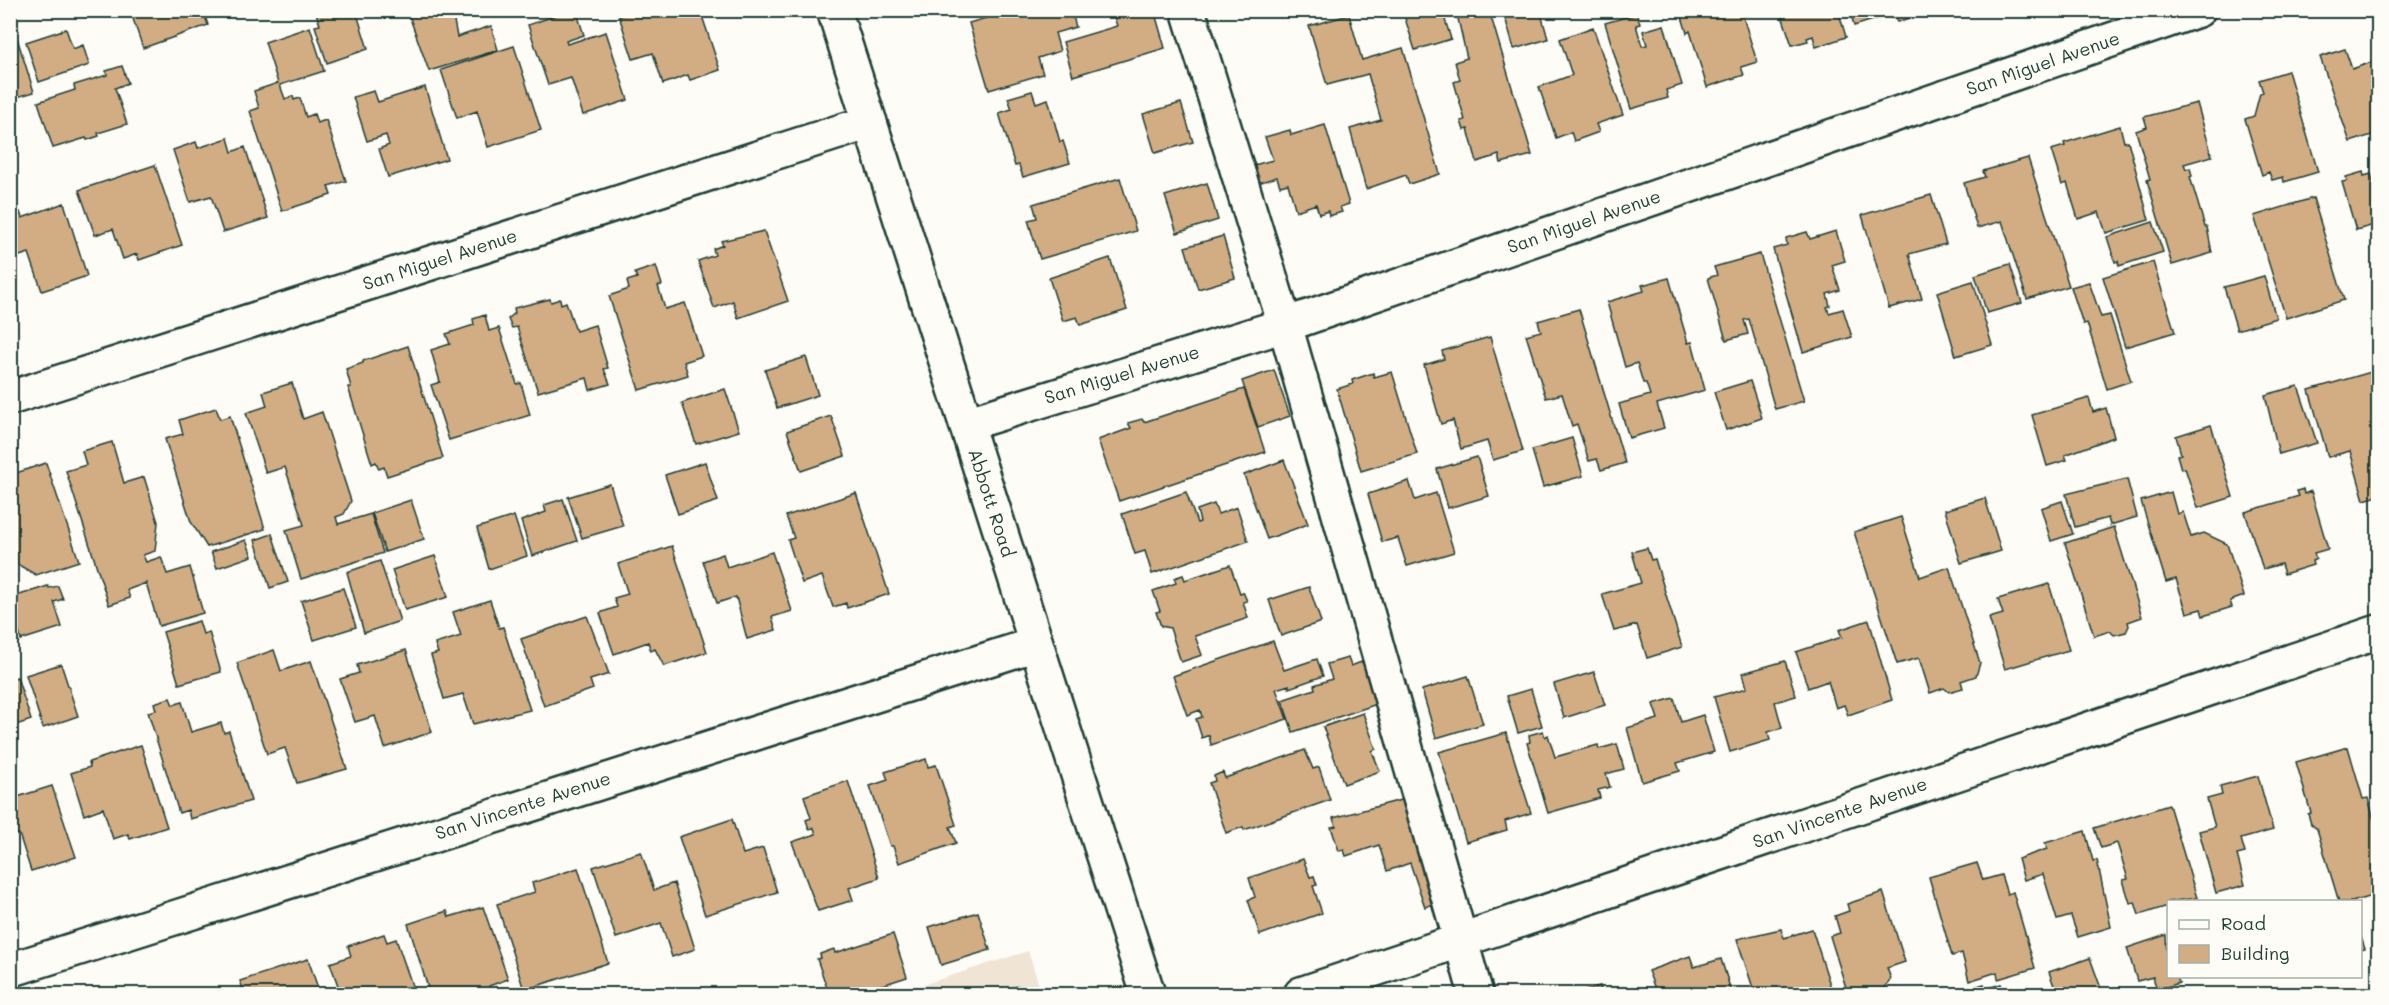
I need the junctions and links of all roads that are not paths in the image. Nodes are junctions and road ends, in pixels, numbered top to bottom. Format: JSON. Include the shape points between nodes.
{"nodes":[{"id":1,"x":834,"y":10,"type":"edge"},
{"id":2,"x":1188,"y":10,"type":"edge"},
{"id":3,"x":2198,"y":10,"type":"edge"},
{"id":4,"x":870,"y":122,"type":"junction"},
{"id":5,"x":1285,"y":325,"type":"junction"},
{"id":6,"x":10,"y":398,"type":"edge"},
{"id":7,"x":966,"y":424,"type":"junction"},
{"id":8,"x":2379,"y":632,"type":"edge"},
{"id":9,"x":1036,"y":644,"type":"junction"},
{"id":10,"x":1460,"y":941,"type":"junction"},
{"id":11,"x":10,"y":970,"type":"edge"},
{"id":12,"x":1148,"y":994,"type":"edge"},
{"id":13,"x":1301,"y":994,"type":"edge"},
{"id":14,"x":1476,"y":994,"type":"edge"}],
"edges":[{"from":1,"to":4,"type":"street","name":"Abbott Road"},
{"from":2,"to":5,"type":"street"},
{"from":3,"to":5,"type":"street","name":"San Miguel Avenue"},
{"from":4,"to":6,"type":"street","name":"San Miguel Avenue"},
{"from":4,"to":7,"type":"street","name":"Abbott Road"},
{"from":5,"to":7,"type":"street","name":"San Miguel Avenue"},
{"from":5,"to":10,"type":"street"},
{"from":7,"to":9,"type":"street","name":"Abbott Road"},
{"from":8,"to":10,"type":"street","name":"San Vincente Avenue"},
{"from":9,"to":11,"type":"street","name":"San Vincente Avenue"},
{"from":9,"to":12,"type":"street","name":"Abbott Road"},
{"from":10,"to":13,"type":"street","name":"San Vincente Avenue"},
{"from":10,"to":14,"type":"street"}]}
